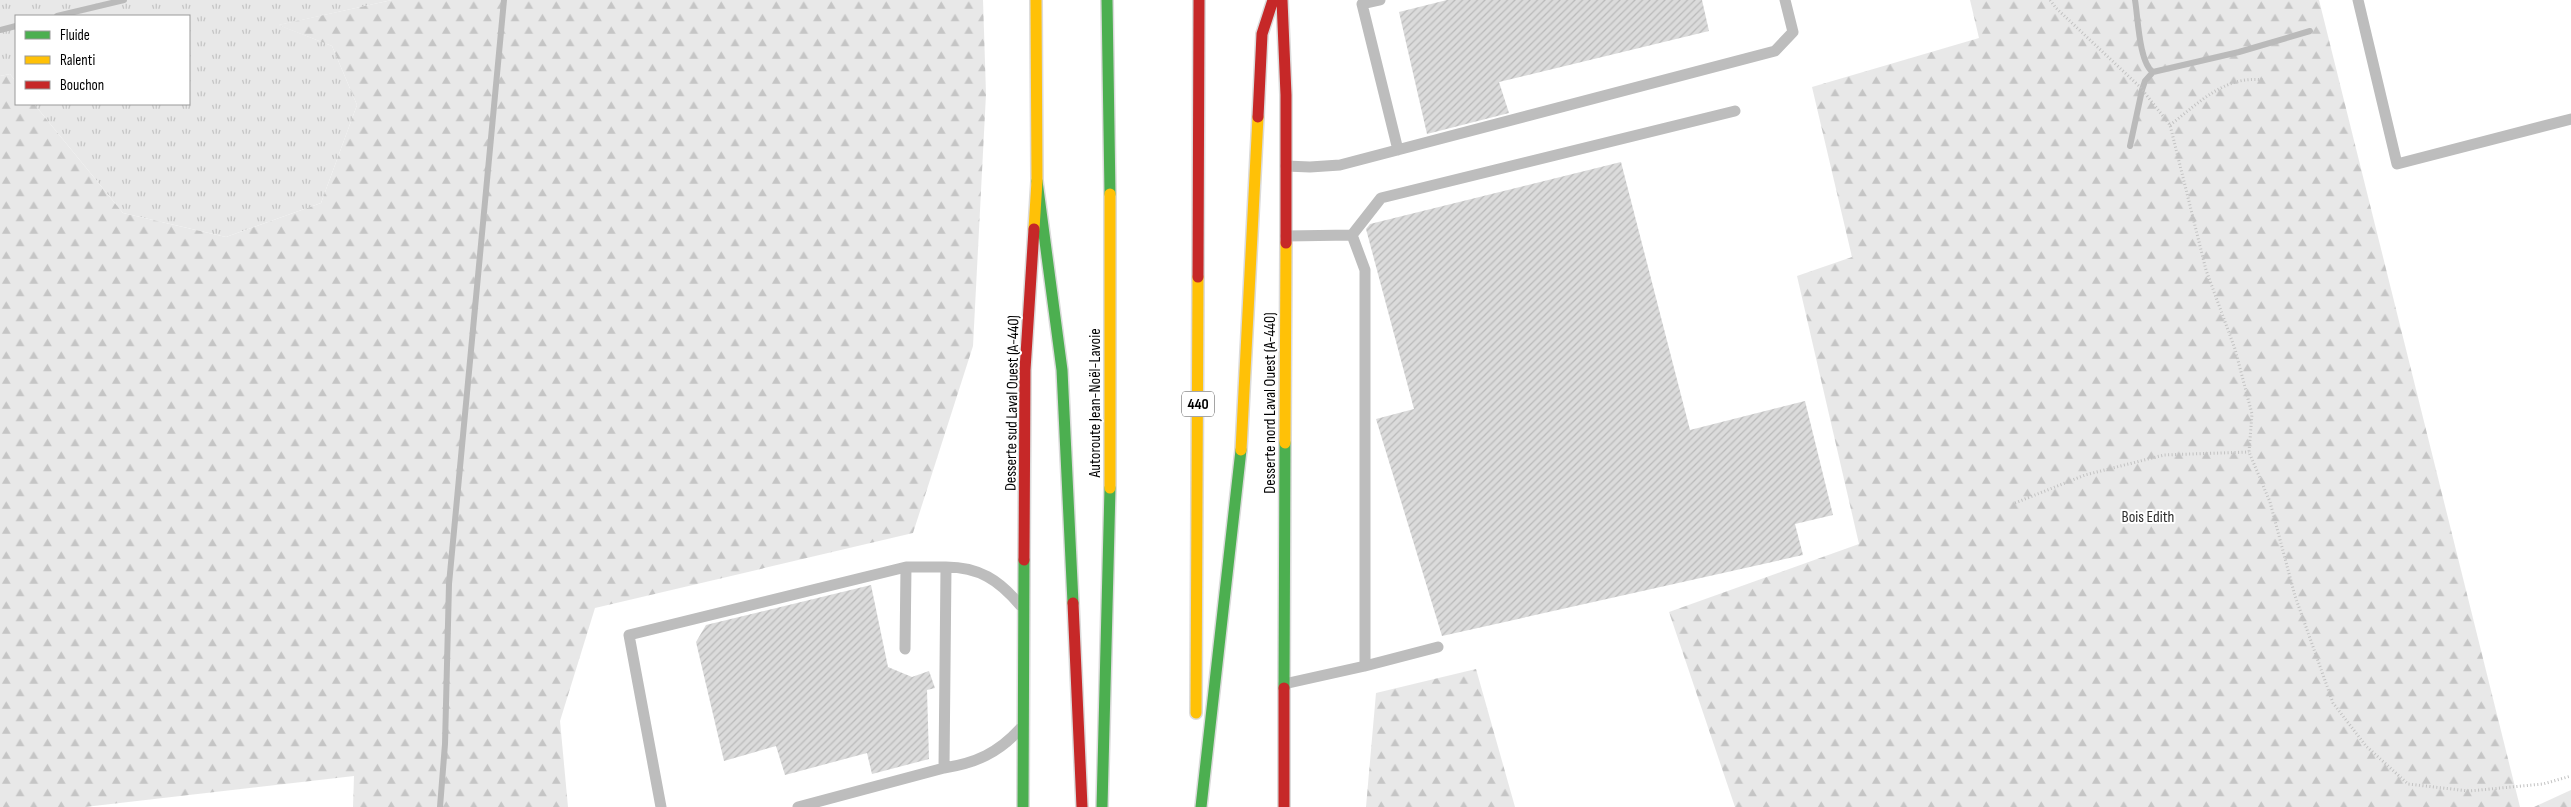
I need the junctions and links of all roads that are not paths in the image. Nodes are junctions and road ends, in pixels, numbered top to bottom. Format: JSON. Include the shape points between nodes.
{"nodes":[{"id":1,"x":1036,"y":0,"type":"edge"},
{"id":2,"x":1107,"y":0,"type":"edge"},
{"id":3,"x":1199,"y":0,"type":"edge"},
{"id":4,"x":1273,"y":0,"type":"edge"},
{"id":5,"x":1282,"y":0,"type":"edge"},
{"id":6,"x":1380,"y":0,"type":"edge"},
{"id":7,"x":1785,"y":0,"type":"edge"},
{"id":8,"x":2358,"y":0,"type":"edge"},
{"id":9,"x":1735,"y":111,"type":"dead end"},
{"id":10,"x":2571,"y":119,"type":"edge"},
{"id":11,"x":1398,"y":150,"type":"junction"},
{"id":12,"x":1286,"y":166,"type":"junction"},
{"id":13,"x":1037,"y":181,"type":"junction"},
{"id":14,"x":1352,"y":235,"type":"junction"},
{"id":15,"x":1286,"y":236,"type":"junction"},
{"id":16,"x":906,"y":567,"type":"junction"},
{"id":17,"x":946,"y":567,"type":"junction"},
{"id":18,"x":1024,"y":609,"type":"junction"},
{"id":19,"x":1438,"y":647,"type":"dead end"},
{"id":20,"x":905,"y":650,"type":"dead end"},
{"id":21,"x":1365,"y":666,"type":"junction"},
{"id":22,"x":1284,"y":684,"type":"junction"},
{"id":23,"x":1023,"y":726,"type":"junction"},
{"id":24,"x":1196,"y":727,"type":"dead end"},
{"id":25,"x":1196,"y":747,"type":"dead end"},
{"id":26,"x":944,"y":768,"type":"junction"},
{"id":27,"x":661,"y":807,"type":"edge"},
{"id":28,"x":798,"y":807,"type":"edge"},
{"id":29,"x":1022,"y":807,"type":"edge"},
{"id":30,"x":1082,"y":807,"type":"edge"},
{"id":31,"x":1102,"y":807,"type":"edge"},
{"id":32,"x":1196,"y":807,"type":"edge"},
{"id":33,"x":1201,"y":807,"type":"edge"},
{"id":34,"x":1284,"y":807,"type":"edge"}],
"edges":[{"from":1,"to":13,"type":"main road","name":"Desserte sud Laval Ouest (A-440)"},
{"from":2,"to":31,"type":"main road","name":"Autoroute Jean-Noël-Lavoie","via":[[1111,460]]},
{"from":3,"to":24,"type":"main road","number":"440"},
{"from":4,"to":33,"type":"main road","via":[[1262,34],[1243,430]]},
{"from":5,"to":12,"type":"main road","name":"Desserte nord Laval Ouest (A-440)"},
{"from":6,"to":11,"type":"lane","via":[[1362,4]]},
{"from":7,"to":11,"type":"lane","via":[[1793,32],[1775,51]]},
{"from":8,"to":10,"type":"lane","via":[[2397,164]]},
{"from":9,"to":14,"type":"lane","via":[[1381,198]]},
{"from":11,"to":12,"type":"lane","via":[[1340,165]]},
{"from":12,"to":15,"type":"main road","name":"Desserte nord Laval Ouest (A-440)"},
{"from":13,"to":18,"type":"main road","name":"Desserte sud Laval Ouest (A-440)","via":[[1025,370]]},
{"from":13,"to":30,"type":"main road","via":[[1062,370]]},
{"from":14,"to":15,"type":"lane"},
{"from":14,"to":21,"type":"lane","via":[[1365,270]]},
{"from":15,"to":22,"type":"main road","name":"Desserte nord Laval Ouest (A-440)"},
{"from":16,"to":17,"type":"lane"},
{"from":16,"to":20,"type":"lane"},
{"from":16,"to":27,"type":"lane","via":[[629,635]]},
{"from":17,"to":18,"type":"lane","via":[[973,569],[984,574],[1008,591]]},
{"from":17,"to":26,"type":"lane"},
{"from":18,"to":23,"type":"main road","name":"Desserte sud Laval Ouest (A-440)"},
{"from":19,"to":21,"type":"lane"},
{"from":21,"to":22,"type":"lane"},
{"from":22,"to":34,"type":"main road","name":"Desserte nord Laval Ouest (A-440)"},
{"from":23,"to":26,"type":"lane","via":[[989,755],[968,764]]},
{"from":23,"to":29,"type":"main road","name":"Desserte sud Laval Ouest (A-440)"},
{"from":25,"to":32,"type":"main road"},
{"from":26,"to":28,"type":"lane"}]}
